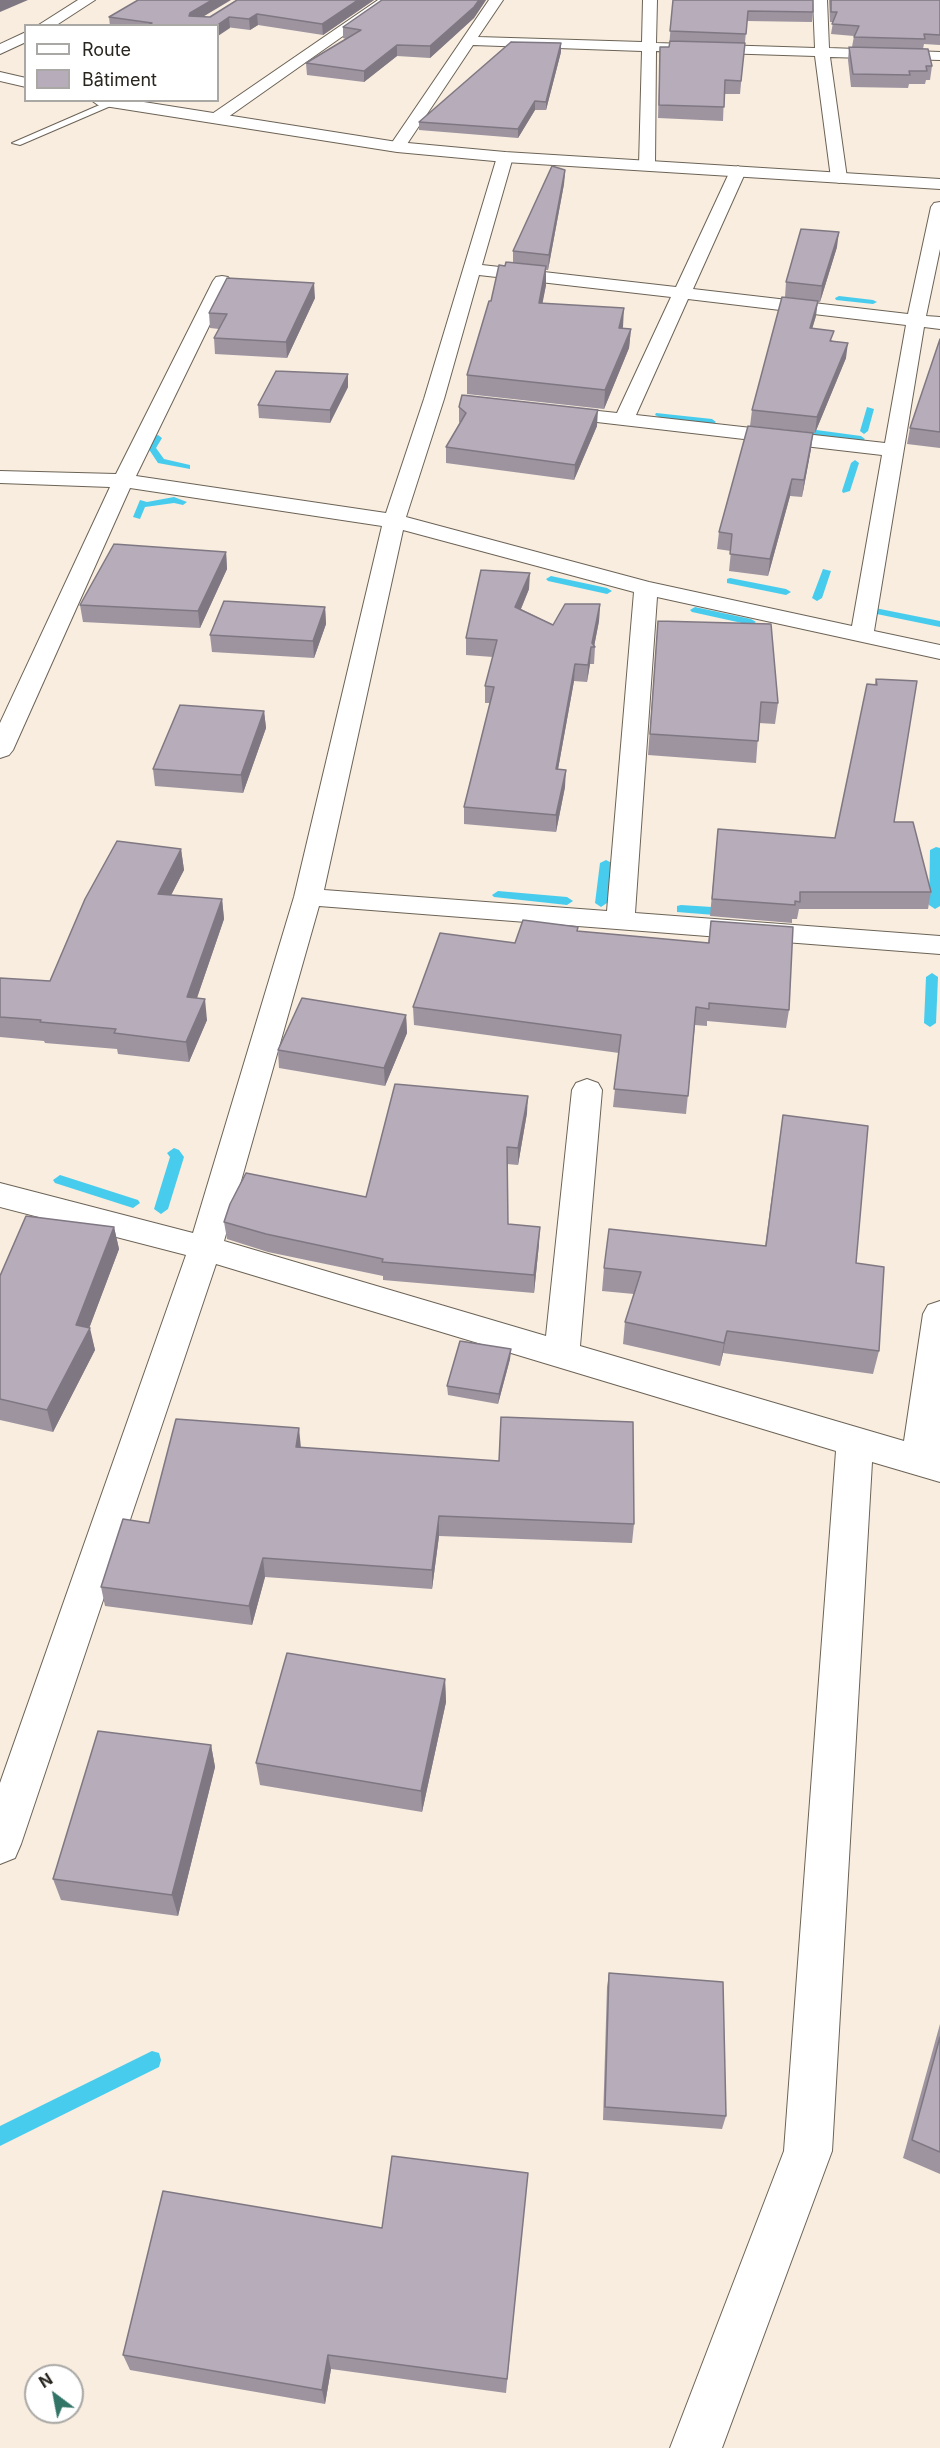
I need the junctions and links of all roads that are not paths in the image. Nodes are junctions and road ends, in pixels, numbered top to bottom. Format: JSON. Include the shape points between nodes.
{"nodes":[{"id":1,"x":88,"y":0,"type":"edge"},
{"id":2,"x":387,"y":0,"type":"edge"},
{"id":3,"x":496,"y":0,"type":"edge"},
{"id":4,"x":650,"y":0,"type":"edge"},
{"id":5,"x":820,"y":0,"type":"edge"},
{"id":6,"x":47,"y":24,"type":"edge"},
{"id":7,"x":24,"y":37,"type":"edge"},
{"id":8,"x":468,"y":42,"type":"junction"},
{"id":9,"x":649,"y":46,"type":"junction"},
{"id":10,"x":0,"y":50,"type":"edge"},
{"id":11,"x":822,"y":53,"type":"junction"},
{"id":12,"x":940,"y":56,"type":"edge"},
{"id":13,"x":0,"y":76,"type":"edge"},
{"id":14,"x":24,"y":82,"type":"edge"},
{"id":15,"x":104,"y":102,"type":"edge"},
{"id":16,"x":215,"y":119,"type":"junction"},
{"id":17,"x":17,"y":143,"type":"dead end"},
{"id":18,"x":397,"y":147,"type":"junction"},
{"id":19,"x":505,"y":157,"type":"junction"},
{"id":20,"x":647,"y":165,"type":"junction"},
{"id":21,"x":738,"y":171,"type":"junction"},
{"id":22,"x":839,"y":178,"type":"junction"},
{"id":23,"x":940,"y":184,"type":"edge"},
{"id":24,"x":940,"y":207,"type":"edge"},
{"id":25,"x":472,"y":269,"type":"junction"},
{"id":26,"x":222,"y":281,"type":"dead end"},
{"id":27,"x":682,"y":293,"type":"junction"},
{"id":28,"x":916,"y":320,"type":"junction"},
{"id":29,"x":940,"y":323,"type":"edge"},
{"id":30,"x":434,"y":399,"type":"junction"},
{"id":31,"x":458,"y":402,"type":"edge"},
{"id":32,"x":529,"y":410,"type":"edge"},
{"id":33,"x":624,"y":420,"type":"junction"},
{"id":34,"x":894,"y":450,"type":"junction"},
{"id":35,"x":0,"y":477,"type":"edge"},
{"id":36,"x":123,"y":481,"type":"junction"},
{"id":37,"x":394,"y":521,"type":"junction"},
{"id":38,"x":646,"y":588,"type":"junction"},
{"id":39,"x":862,"y":634,"type":"junction"},
{"id":40,"x":940,"y":652,"type":"edge"},
{"id":41,"x":0,"y":750,"type":"edge"},
{"id":42,"x":308,"y":897,"type":"junction"},
{"id":43,"x":620,"y":922,"type":"junction"},
{"id":44,"x":940,"y":945,"type":"edge"},
{"id":45,"x":587,"y":1090,"type":"dead end"},
{"id":46,"x":0,"y":1195,"type":"edge"},
{"id":47,"x":205,"y":1248,"type":"junction"},
{"id":48,"x":940,"y":1314,"type":"edge"},
{"id":49,"x":562,"y":1355,"type":"junction"},
{"id":50,"x":855,"y":1442,"type":"junction"},
{"id":51,"x":930,"y":1464,"type":"edge"},
{"id":52,"x":0,"y":1844,"type":"edge"},
{"id":53,"x":696,"y":2448,"type":"edge"}],
"edges":[{"from":1,"to":6,"type":"street"},
{"from":2,"to":16,"type":"street"},
{"from":3,"to":8,"type":"street"},
{"from":4,"to":9,"type":"street"},
{"from":5,"to":11,"type":"street"},
{"from":7,"to":10,"type":"street"},
{"from":8,"to":9,"type":"street"},
{"from":8,"to":18,"type":"street"},
{"from":9,"to":11,"type":"street"},
{"from":9,"to":20,"type":"street"},
{"from":11,"to":12,"type":"street"},
{"from":11,"to":22,"type":"street"},
{"from":13,"to":14,"type":"street"},
{"from":15,"to":16,"type":"street"},
{"from":15,"to":17,"type":"lane"},
{"from":16,"to":18,"type":"street"},
{"from":18,"to":19,"type":"street"},
{"from":19,"to":20,"type":"street"},
{"from":19,"to":25,"type":"street"},
{"from":20,"to":21,"type":"street"},
{"from":21,"to":22,"type":"street"},
{"from":21,"to":27,"type":"street"},
{"from":22,"to":23,"type":"street"},
{"from":24,"to":28,"type":"street"},
{"from":25,"to":27,"type":"street"},
{"from":25,"to":30,"type":"street"},
{"from":26,"to":36,"type":"street"},
{"from":27,"to":28,"type":"street"},
{"from":27,"to":33,"type":"street"},
{"from":28,"to":29,"type":"street"},
{"from":28,"to":34,"type":"street"},
{"from":30,"to":31,"type":"street"},
{"from":30,"to":37,"type":"street"},
{"from":32,"to":33,"type":"street"},
{"from":33,"to":34,"type":"street"},
{"from":34,"to":39,"type":"street"},
{"from":35,"to":36,"type":"street"},
{"from":36,"to":37,"type":"street"},
{"from":36,"to":41,"type":"street"},
{"from":37,"to":38,"type":"street"},
{"from":37,"to":42,"type":"street"},
{"from":38,"to":39,"type":"street"},
{"from":38,"to":43,"type":"street"},
{"from":39,"to":40,"type":"street"},
{"from":42,"to":43,"type":"street"},
{"from":42,"to":47,"type":"street"},
{"from":43,"to":44,"type":"street"},
{"from":45,"to":49,"type":"street"},
{"from":46,"to":47,"type":"street"},
{"from":47,"to":49,"type":"street"},
{"from":47,"to":52,"type":"street"},
{"from":48,"to":51,"type":"street"},
{"from":49,"to":50,"type":"street"},
{"from":50,"to":51,"type":"street"},
{"from":50,"to":53,"type":"street","via":[[808,2151]]}]}
